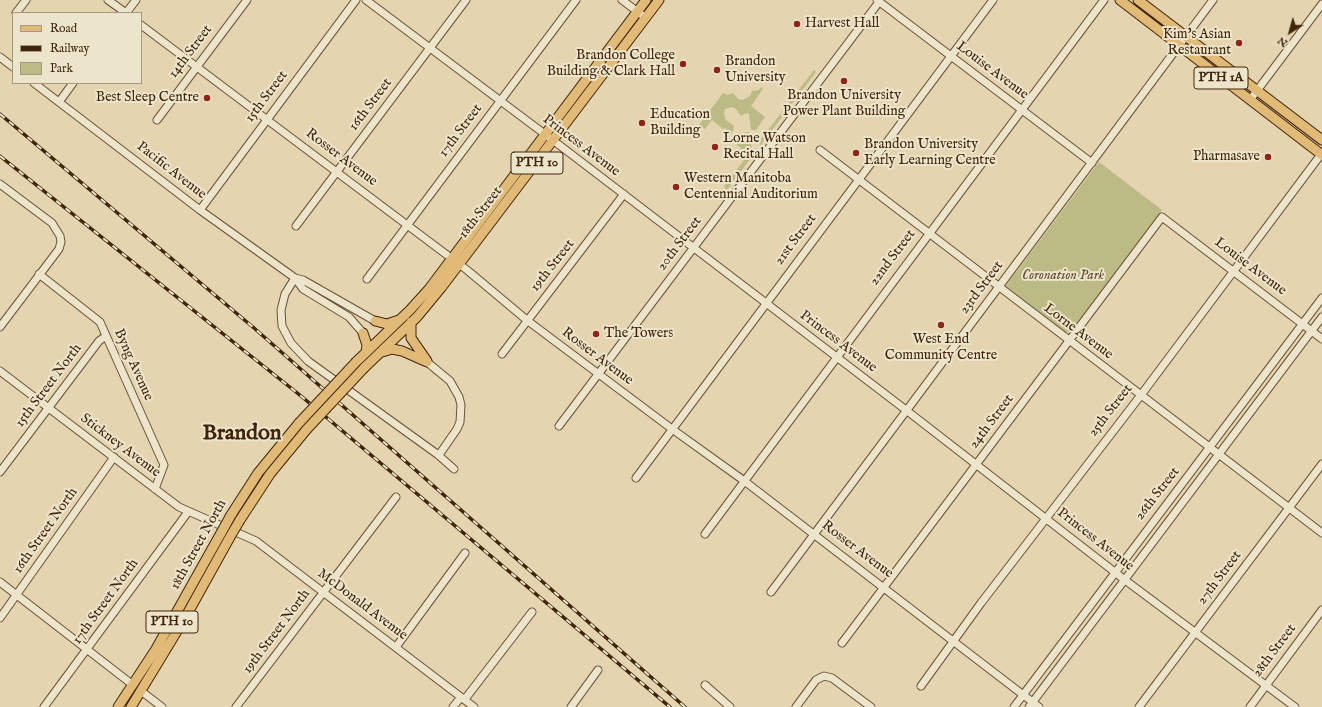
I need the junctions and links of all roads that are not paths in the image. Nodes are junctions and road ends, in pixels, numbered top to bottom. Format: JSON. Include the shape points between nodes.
{"nodes":[{"id":1,"x":26,"y":0,"type":"edge"},
{"id":2,"x":108,"y":0,"type":"edge"},
{"id":3,"x":136,"y":0,"type":"edge"},
{"id":4,"x":246,"y":0,"type":"edge"},
{"id":5,"x":356,"y":0,"type":"edge"},
{"id":6,"x":366,"y":0,"type":"edge"},
{"id":7,"x":466,"y":0,"type":"edge"},
{"id":8,"x":576,"y":0,"type":"edge"},
{"id":9,"x":622,"y":0,"type":"edge"},
{"id":10,"x":646,"y":0,"type":"edge"},
{"id":11,"x":659,"y":0,"type":"edge"},
{"id":12,"x":993,"y":0,"type":"edge"},
{"id":13,"x":1104,"y":0,"type":"edge"},
{"id":14,"x":1120,"y":0,"type":"edge"},
{"id":15,"x":1138,"y":0,"type":"edge"},
{"id":16,"x":1213,"y":0,"type":"edge"},
{"id":17,"x":878,"y":1,"type":"edge"},
{"id":18,"x":1322,"y":4,"type":"edge"},
{"id":19,"x":17,"y":12,"type":"edge"},
{"id":20,"x":125,"y":12,"type":"edge"},
{"id":21,"x":127,"y":12,"type":"edge"},
{"id":22,"x":637,"y":12,"type":"junction"},
{"id":23,"x":646,"y":18,"type":"junction"},
{"id":24,"x":142,"y":26,"type":"edge"},
{"id":25,"x":1186,"y":36,"type":"junction"},
{"id":26,"x":1179,"y":46,"type":"junction"},
{"id":27,"x":430,"y":48,"type":"junction"},
{"id":28,"x":951,"y":56,"type":"junction"},
{"id":29,"x":0,"y":57,"type":"edge"},
{"id":30,"x":12,"y":66,"type":"edge"},
{"id":31,"x":196,"y":66,"type":"junction"},
{"id":32,"x":35,"y":84,"type":"edge"},
{"id":33,"x":72,"y":84,"type":"edge"},
{"id":34,"x":1257,"y":91,"type":"junction"},
{"id":35,"x":1250,"y":100,"type":"junction"},
{"id":36,"x":500,"y":101,"type":"junction"},
{"id":37,"x":59,"y":102,"type":"junction"},
{"id":38,"x":1022,"y":110,"type":"junction"},
{"id":39,"x":267,"y":119,"type":"junction"},
{"id":40,"x":157,"y":120,"type":"dead end"},
{"id":41,"x":545,"y":134,"type":"junction"},
{"id":42,"x":1322,"y":140,"type":"edge"},
{"id":43,"x":554,"y":141,"type":"junction"},
{"id":44,"x":820,"y":150,"type":"dead end"},
{"id":45,"x":1322,"y":154,"type":"edge"},
{"id":46,"x":1092,"y":163,"type":"junction"},
{"id":47,"x":337,"y":172,"type":"junction"},
{"id":48,"x":858,"y":179,"type":"junction"},
{"id":49,"x":0,"y":184,"type":"edge"},
{"id":50,"x":624,"y":194,"type":"junction"},
{"id":51,"x":200,"y":210,"type":"junction"},
{"id":52,"x":1162,"y":217,"type":"joint"},
{"id":53,"x":407,"y":225,"type":"junction"},
{"id":54,"x":296,"y":226,"type":"dead end"},
{"id":55,"x":929,"y":232,"type":"junction"},
{"id":56,"x":693,"y":248,"type":"junction"},
{"id":57,"x":452,"y":258,"type":"junction"},
{"id":58,"x":460,"y":264,"type":"junction"},
{"id":59,"x":1233,"y":271,"type":"junction"},
{"id":60,"x":39,"y":274,"type":"junction"},
{"id":61,"x":295,"y":278,"type":"junction"},
{"id":62,"x":367,"y":279,"type":"dead end"},
{"id":63,"x":999,"y":287,"type":"junction"},
{"id":64,"x":1322,"y":298,"type":"edge"},
{"id":65,"x":765,"y":304,"type":"junction"},
{"id":66,"x":1322,"y":317,"type":"edge"},
{"id":67,"x":400,"y":320,"type":"junction"},
{"id":68,"x":375,"y":321,"type":"joint"},
{"id":69,"x":528,"y":321,"type":"junction"},
{"id":70,"x":411,"y":322,"type":"junction"},
{"id":71,"x":1302,"y":323,"type":"junction"},
{"id":72,"x":0,"y":327,"type":"edge"},
{"id":73,"x":1312,"y":331,"type":"junction"},
{"id":74,"x":363,"y":333,"type":"joint"},
{"id":75,"x":106,"y":336,"type":"junction"},
{"id":76,"x":1322,"y":339,"type":"edge"},
{"id":77,"x":1069,"y":341,"type":"junction"},
{"id":78,"x":366,"y":352,"type":"junction"},
{"id":79,"x":380,"y":353,"type":"junction"},
{"id":80,"x":502,"y":354,"type":"dead end"},
{"id":81,"x":836,"y":356,"type":"junction"},
{"id":82,"x":428,"y":362,"type":"junction"},
{"id":83,"x":0,"y":371,"type":"edge"},
{"id":84,"x":599,"y":374,"type":"junction"},
{"id":85,"x":1141,"y":396,"type":"junction"},
{"id":86,"x":48,"y":408,"type":"junction"},
{"id":87,"x":906,"y":410,"type":"junction"},
{"id":88,"x":299,"y":422,"type":"joint"},
{"id":89,"x":559,"y":426,"type":"dead end"},
{"id":90,"x":307,"y":429,"type":"joint"},
{"id":91,"x":672,"y":430,"type":"junction"},
{"id":92,"x":1210,"y":448,"type":"junction"},
{"id":93,"x":439,"y":455,"type":"junction"},
{"id":94,"x":1219,"y":455,"type":"junction"},
{"id":95,"x":114,"y":457,"type":"junction"},
{"id":96,"x":976,"y":464,"type":"junction"},
{"id":97,"x":1322,"y":464,"type":"edge"},
{"id":98,"x":454,"y":468,"type":"dead end"},
{"id":99,"x":0,"y":472,"type":"edge"},
{"id":100,"x":636,"y":478,"type":"dead end"},
{"id":101,"x":743,"y":480,"type":"junction"},
{"id":102,"x":155,"y":489,"type":"junction"},
{"id":103,"x":396,"y":497,"type":"dead end"},
{"id":104,"x":1289,"y":508,"type":"junction"},
{"id":105,"x":188,"y":512,"type":"junction"},
{"id":106,"x":1045,"y":519,"type":"junction"},
{"id":107,"x":231,"y":533,"type":"junction"},
{"id":108,"x":1322,"y":533,"type":"edge"},
{"id":109,"x":705,"y":534,"type":"dead end"},
{"id":110,"x":814,"y":534,"type":"junction"},
{"id":111,"x":465,"y":553,"type":"dead end"},
{"id":112,"x":1115,"y":572,"type":"junction"},
{"id":113,"x":1125,"y":580,"type":"junction"},
{"id":114,"x":0,"y":582,"type":"edge"},
{"id":115,"x":884,"y":588,"type":"junction"},
{"id":116,"x":323,"y":592,"type":"junction"},
{"id":117,"x":770,"y":592,"type":"dead end"},
{"id":118,"x":17,"y":595,"type":"junction"},
{"id":119,"x":1322,"y":610,"type":"edge"},
{"id":120,"x":532,"y":612,"type":"dead end"},
{"id":121,"x":0,"y":618,"type":"edge"},
{"id":122,"x":1196,"y":633,"type":"junction"},
{"id":123,"x":955,"y":642,"type":"junction"},
{"id":124,"x":842,"y":643,"type":"dead end"},
{"id":125,"x":396,"y":647,"type":"junction"},
{"id":126,"x":87,"y":650,"type":"junction"},
{"id":127,"x":598,"y":670,"type":"dead end"},
{"id":128,"x":134,"y":685,"type":"junction"},
{"id":129,"x":705,"y":685,"type":"dead end"},
{"id":130,"x":921,"y":686,"type":"dead end"},
{"id":131,"x":1266,"y":686,"type":"junction"},
{"id":132,"x":142,"y":691,"type":"junction"},
{"id":133,"x":1023,"y":695,"type":"junction"},
{"id":134,"x":463,"y":698,"type":"junction"},
{"id":135,"x":1031,"y":705,"type":"edge"},
{"id":136,"x":44,"y":707,"type":"edge"},
{"id":137,"x":118,"y":707,"type":"edge"},
{"id":138,"x":131,"y":707,"type":"edge"},
{"id":139,"x":162,"y":707,"type":"edge"},
{"id":140,"x":236,"y":707,"type":"edge"},
{"id":141,"x":453,"y":707,"type":"edge"},
{"id":142,"x":474,"y":707,"type":"edge"},
{"id":143,"x":571,"y":707,"type":"edge"},
{"id":144,"x":730,"y":707,"type":"edge"},
{"id":145,"x":796,"y":707,"type":"edge"},
{"id":146,"x":871,"y":707,"type":"edge"},
{"id":147,"x":1014,"y":707,"type":"edge"},
{"id":148,"x":1039,"y":707,"type":"edge"},
{"id":149,"x":1139,"y":707,"type":"edge"},
{"id":150,"x":1250,"y":707,"type":"edge"},
{"id":151,"x":1294,"y":707,"type":"edge"}],
"edges":[{"from":1,"to":19,"type":"street"},
{"from":2,"to":20,"type":"street"},
{"from":3,"to":21,"type":"street"},
{"from":4,"to":31,"type":"street","name":"14th Street"},
{"from":5,"to":39,"type":"street","name":"15th Street"},
{"from":6,"to":27,"type":"street","name":"Princess Avenue"},
{"from":7,"to":27,"type":"street","name":"16th Street"},
{"from":8,"to":36,"type":"street","name":"17th Street"},
{"from":9,"to":22,"type":"street"},
{"from":10,"to":22,"type":"main road","name":"18th Street","number":"PTH 10"},
{"from":11,"to":23,"type":"main road","name":"18th Street","number":"PTH 10"},
{"from":12,"to":28,"type":"street","name":"21st Street"},
{"from":13,"to":38,"type":"street","name":"22nd Street"},
{"from":14,"to":26,"type":"main road","number":"PTH 1A"},
{"from":15,"to":25,"type":"main road","number":"PTH 1A"},
{"from":16,"to":25,"type":"street","name":"23rd Street"},
{"from":17,"to":28,"type":"street","name":"Louise Avenue"},
{"from":17,"to":56,"type":"street","name":"20th Street"},
{"from":18,"to":34,"type":"street"},
{"from":22,"to":23,"type":"street"},
{"from":22,"to":41,"type":"main road","name":"18th Street","number":"PTH 10"},
{"from":23,"to":43,"type":"main road","name":"18th Street","number":"PTH 10"},
{"from":24,"to":31,"type":"street","name":"Rosser Avenue"},
{"from":25,"to":26,"type":"street","name":"23rd Street"},
{"from":25,"to":34,"type":"main road","number":"PTH 1A"},
{"from":26,"to":35,"type":"main road","number":"PTH 1A"},
{"from":26,"to":46,"type":"street","name":"23rd Street"},
{"from":27,"to":36,"type":"street","name":"Princess Avenue"},
{"from":27,"to":47,"type":"street","name":"16th Street"},
{"from":28,"to":38,"type":"street","name":"Louise Avenue"},
{"from":28,"to":48,"type":"street","name":"21st Street"},
{"from":29,"to":30,"type":"street"},
{"from":31,"to":39,"type":"street","name":"Rosser Avenue"},
{"from":31,"to":40,"type":"street","name":"14th Street"},
{"from":32,"to":37,"type":"street","name":"Pacific Avenue"},
{"from":33,"to":37,"type":"street"},
{"from":34,"to":35,"type":"street"},
{"from":34,"to":42,"type":"main road","number":"PTH 1A"},
{"from":35,"to":45,"type":"main road","number":"PTH 1A"},
{"from":36,"to":41,"type":"street","name":"Princess Avenue"},
{"from":36,"to":53,"type":"street","name":"17th Street"},
{"from":37,"to":51,"type":"street","name":"Pacific Avenue"},
{"from":38,"to":46,"type":"street","name":"Louise Avenue"},
{"from":38,"to":55,"type":"street","name":"22nd Street"},
{"from":39,"to":47,"type":"street","name":"Rosser Avenue"},
{"from":39,"to":51,"type":"street","name":"15th Street"},
{"from":41,"to":43,"type":"street","name":"Princess Avenue"},
{"from":41,"to":57,"type":"main road","name":"18th Street","number":"PTH 10"},
{"from":43,"to":50,"type":"street","name":"Princess Avenue"},
{"from":43,"to":58,"type":"main road","name":"18th Street","number":"PTH 10"},
{"from":44,"to":48,"type":"street","name":"Lorne Avenue"},
{"from":45,"to":59,"type":"street","name":"25th Street"},
{"from":46,"to":63,"type":"street","name":"23rd Street"},
{"from":47,"to":53,"type":"street","name":"Rosser Avenue"},
{"from":47,"to":54,"type":"street","name":"16th Street"},
{"from":48,"to":55,"type":"street","name":"Lorne Avenue"},
{"from":48,"to":65,"type":"street","name":"21st Street"},
{"from":49,"to":60,"type":"street","via":[[57,229],[61,242],[59,249]]},
{"from":50,"to":56,"type":"street","name":"Princess Avenue"},
{"from":50,"to":69,"type":"street","name":"19th Street"},
{"from":51,"to":61,"type":"street","name":"Pacific Avenue"},
{"from":52,"to":59,"type":"street","name":"Louise Avenue"},
{"from":52,"to":77,"type":"street","name":"24th Street"},
{"from":53,"to":57,"type":"street","name":"Rosser Avenue"},
{"from":53,"to":62,"type":"street","name":"17th Street"},
{"from":55,"to":63,"type":"street","name":"Lorne Avenue"},
{"from":55,"to":81,"type":"street","name":"22nd Street"},
{"from":56,"to":65,"type":"street","name":"Princess Avenue"},
{"from":56,"to":84,"type":"street","name":"20th Street"},
{"from":57,"to":58,"type":"street","name":"Rosser Avenue"},
{"from":57,"to":67,"type":"main road","name":"18th Street","number":"PTH 10"},
{"from":58,"to":69,"type":"street","name":"Rosser Avenue"},
{"from":58,"to":70,"type":"main road","name":"18th Street","number":"PTH 10"},
{"from":59,"to":71,"type":"street","name":"Louise Avenue"},
{"from":59,"to":85,"type":"street","name":"25th Street"},
{"from":60,"to":72,"type":"street"},
{"from":60,"to":75,"type":"street","name":"Byng Avenue","via":[[100,322]]},
{"from":61,"to":68,"type":"street","name":"Pacific Avenue","via":[[303,280]]},
{"from":61,"to":74,"type":"street","name":"Pacific Avenue","via":[[303,289],[349,317]]},
{"from":61,"to":93,"type":"street","via":[[285,294],[282,310],[282,326],[291,343],[308,361]]},
{"from":63,"to":77,"type":"street","name":"Lorne Avenue"},
{"from":63,"to":87,"type":"street","name":"23rd Street"},
{"from":64,"to":71,"type":"street","name":"26th Street"},
{"from":65,"to":81,"type":"street","name":"Princess Avenue"},
{"from":65,"to":91,"type":"street","name":"21st Street"},
{"from":66,"to":73,"type":"street","name":"26th Street"},
{"from":67,"to":68,"type":"main road","via":[[387,324]]},
{"from":67,"to":78,"type":"main road","name":"18th Street","number":"PTH 10"},
{"from":69,"to":80,"type":"street","name":"19th Street"},
{"from":69,"to":84,"type":"street","name":"Rosser Avenue"},
{"from":70,"to":79,"type":"main road","name":"18th Street","number":"PTH 10"},
{"from":70,"to":82,"type":"main road","via":[[412,338]]},
{"from":71,"to":73,"type":"street","name":"Louise Avenue"},
{"from":71,"to":92,"type":"street","name":"26th Street"},
{"from":73,"to":76,"type":"street","name":"Louise Avenue"},
{"from":73,"to":94,"type":"street","name":"26th Street"},
{"from":74,"to":78,"type":"main road","via":[[367,345]]},
{"from":75,"to":86,"type":"street","name":"15th Street North"},
{"from":75,"to":102,"type":"street","name":"Byng Avenue","via":[[164,464]]},
{"from":77,"to":85,"type":"street","name":"Lorne Avenue"},
{"from":77,"to":96,"type":"street","name":"24th Street"},
{"from":78,"to":88,"type":"main road","name":"18th Street","number":"PTH 10","bridge":true},
{"from":79,"to":82,"type":"main road","via":[[392,349],[402,350]]},
{"from":79,"to":90,"type":"main road","name":"18th Street","number":"PTH 10","bridge":true},
{"from":81,"to":87,"type":"street","name":"Princess Avenue"},
{"from":81,"to":101,"type":"street","name":"22nd Street"},
{"from":82,"to":93,"type":"street","via":[[450,381],[461,404],[457,430]]},
{"from":83,"to":86,"type":"street","name":"Stickney Avenue"},
{"from":84,"to":89,"type":"street","name":"20th Street"},
{"from":84,"to":91,"type":"street","name":"Rosser Avenue"},
{"from":85,"to":92,"type":"street","name":"Lorne Avenue"},
{"from":85,"to":106,"type":"street","name":"25th Street"},
{"from":86,"to":95,"type":"street","name":"Stickney Avenue"},
{"from":86,"to":99,"type":"street","name":"15th Street North"},
{"from":87,"to":96,"type":"street","name":"Princess Avenue"},
{"from":87,"to":110,"type":"street","name":"23rd Street"},
{"from":88,"to":128,"type":"main road","name":"18th Street North","number":"PTH 10","bridge":true,"via":[[258,473],[231,515]]},
{"from":90,"to":107,"type":"main road","name":"18th Street North","number":"PTH 10","bridge":true,"via":[[270,474]]},
{"from":91,"to":100,"type":"street","name":"21st Street"},
{"from":91,"to":101,"type":"street","name":"Rosser Avenue"},
{"from":92,"to":94,"type":"street","name":"Lorne Avenue"},
{"from":92,"to":112,"type":"street","name":"26th Street"},
{"from":93,"to":98,"type":"street"},
{"from":94,"to":104,"type":"street","name":"Lorne Avenue"},
{"from":94,"to":113,"type":"street","name":"26th Street"},
{"from":95,"to":102,"type":"street","name":"Stickney Avenue"},
{"from":95,"to":118,"type":"street","name":"16th Street North"},
{"from":96,"to":106,"type":"street","name":"Princess Avenue"},
{"from":96,"to":115,"type":"street","name":"24th Street"},
{"from":97,"to":104,"type":"street","name":"27th Street"},
{"from":101,"to":109,"type":"street","name":"22nd Street"},
{"from":101,"to":110,"type":"street","name":"Rosser Avenue"},
{"from":102,"to":105,"type":"street","name":"Stickney Avenue"},
{"from":103,"to":116,"type":"street","name":"19th Street North"},
{"from":104,"to":108,"type":"street","name":"Lorne Avenue"},
{"from":104,"to":122,"type":"street","name":"27th Street"},
{"from":105,"to":107,"type":"street","name":"Stickney Avenue"},
{"from":105,"to":126,"type":"street","name":"17th Street North"},
{"from":106,"to":112,"type":"street","name":"Princess Avenue"},
{"from":106,"to":123,"type":"street","name":"25th Street","via":[[981,603]]},
{"from":107,"to":116,"type":"street","name":"McDonald Avenue","via":[[256,541]]},
{"from":107,"to":132,"type":"main road","name":"18th Street North","number":"PTH 10","via":[[186,618]]},
{"from":110,"to":115,"type":"street","name":"Rosser Avenue"},
{"from":110,"to":117,"type":"street","name":"23rd Street"},
{"from":111,"to":125,"type":"street"},
{"from":112,"to":113,"type":"street","name":"Princess Avenue"},
{"from":112,"to":133,"type":"street","name":"26th Street"},
{"from":113,"to":122,"type":"street","name":"Princess Avenue"},
{"from":113,"to":135,"type":"street","name":"26th Street"},
{"from":114,"to":118,"type":"street"},
{"from":115,"to":123,"type":"street","name":"Rosser Avenue"},
{"from":115,"to":124,"type":"street","name":"24th Street"},
{"from":116,"to":125,"type":"street","name":"McDonald Avenue"},
{"from":116,"to":140,"type":"street","name":"19th Street North"},
{"from":118,"to":121,"type":"street","name":"16th Street North"},
{"from":118,"to":126,"type":"street"},
{"from":119,"to":131,"type":"street","name":"28th Street"},
{"from":120,"to":134,"type":"street"},
{"from":122,"to":131,"type":"street","name":"Princess Avenue"},
{"from":122,"to":149,"type":"street","name":"27th Street"},
{"from":123,"to":130,"type":"street","name":"25th Street"},
{"from":123,"to":133,"type":"street","name":"Rosser Avenue"},
{"from":125,"to":134,"type":"street","name":"McDonald Avenue"},
{"from":126,"to":128,"type":"street"},
{"from":126,"to":136,"type":"street","name":"17th Street North"},
{"from":127,"to":143,"type":"street"},
{"from":128,"to":137,"type":"main road","name":"18th Street North","number":"PTH 10"},
{"from":129,"to":144,"type":"street"},
{"from":131,"to":150,"type":"street","name":"28th Street"},
{"from":131,"to":151,"type":"street","name":"Princess Avenue"},
{"from":132,"to":138,"type":"main road","name":"18th Street North","number":"PTH 10"},
{"from":132,"to":139,"type":"street"},
{"from":133,"to":135,"type":"street","name":"Rosser Avenue"},
{"from":133,"to":147,"type":"street","name":"26th Street"},
{"from":134,"to":141,"type":"street"},
{"from":134,"to":142,"type":"street","name":"McDonald Avenue"},
{"from":135,"to":148,"type":"street","name":"Rosser Avenue"},
{"from":145,"to":146,"type":"street","via":[[816,680],[824,676],[832,678]]}]}
